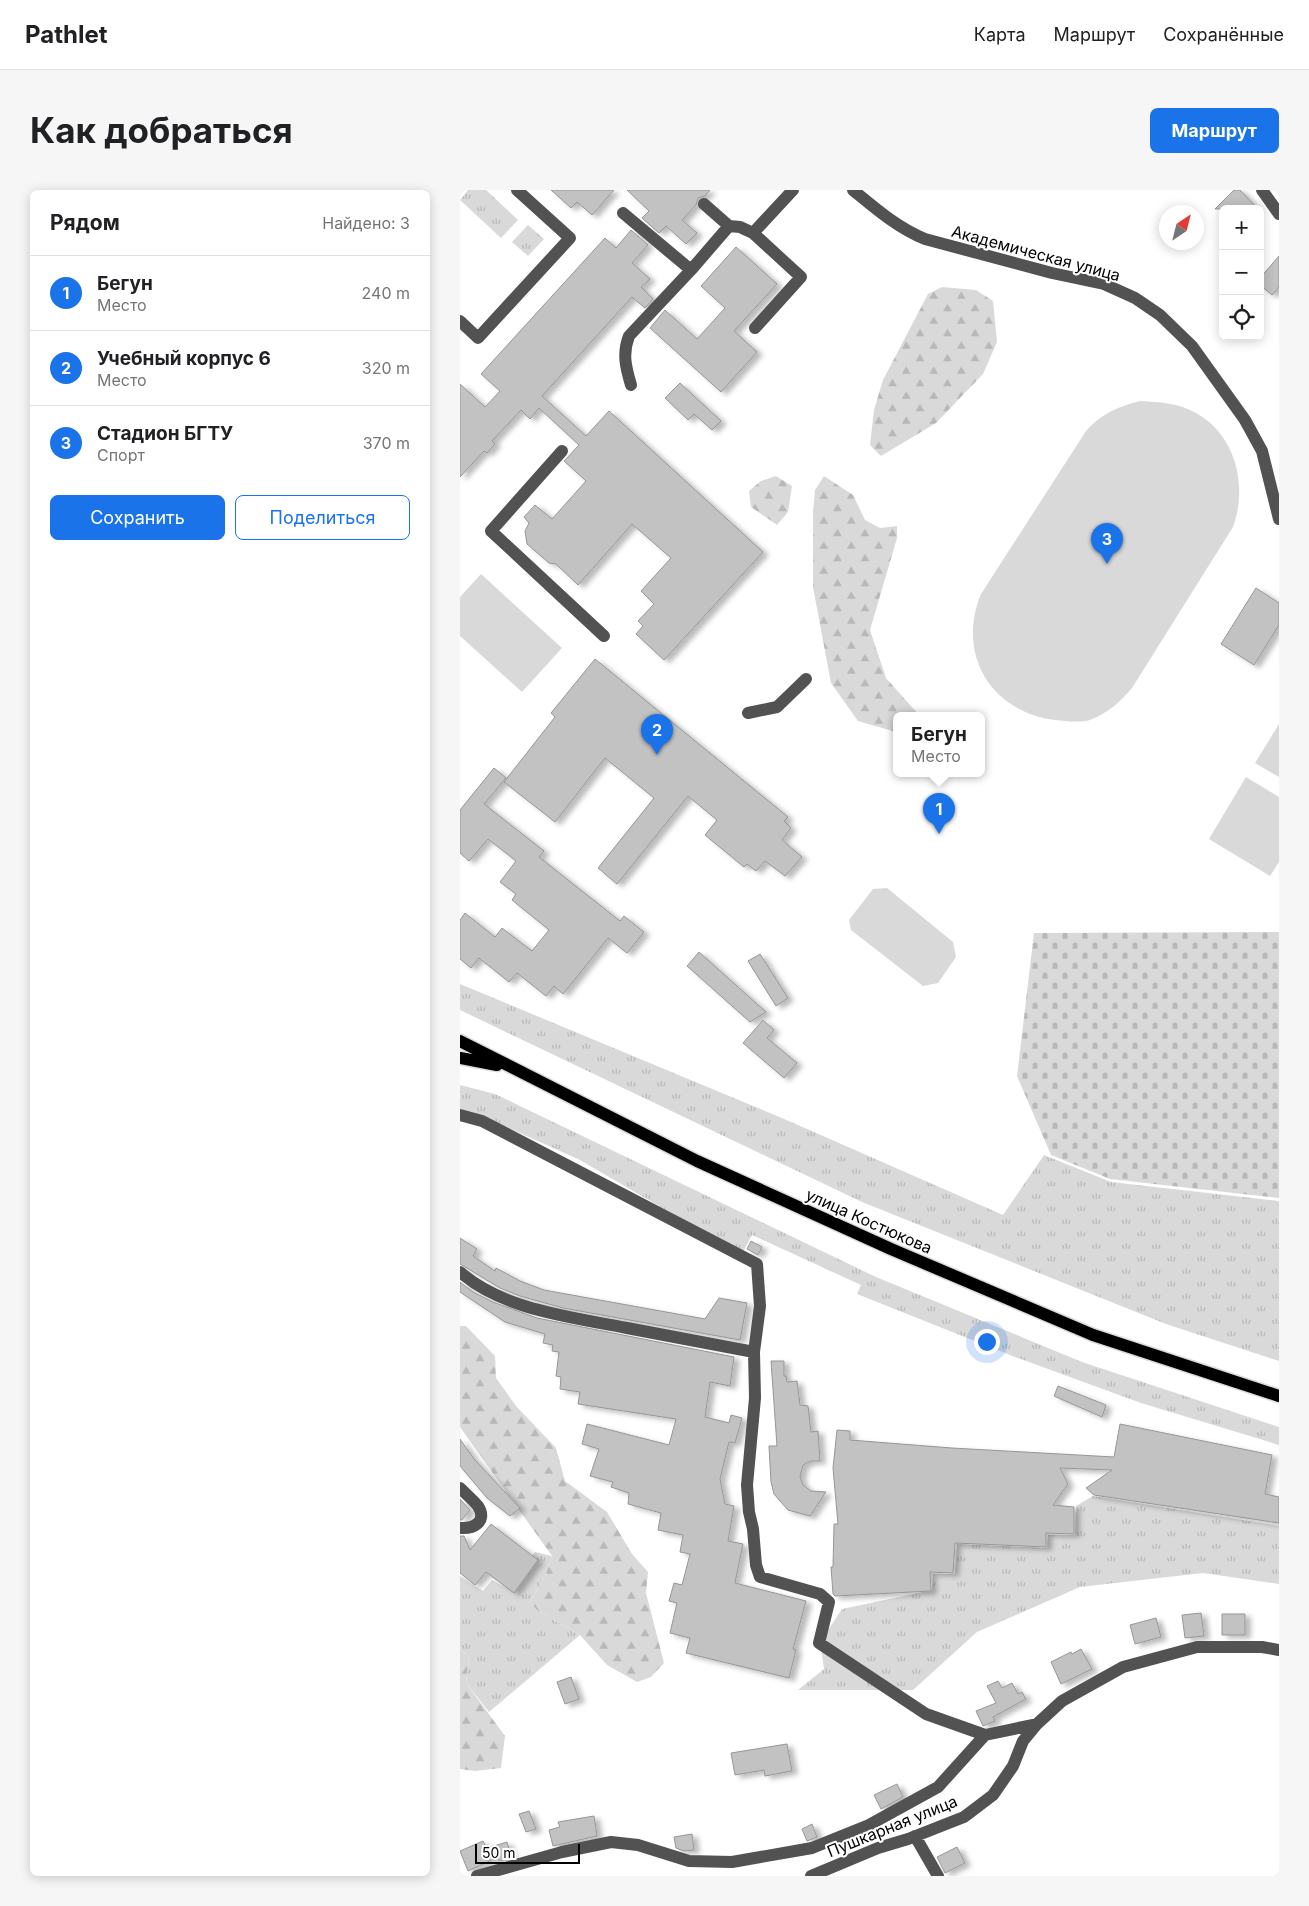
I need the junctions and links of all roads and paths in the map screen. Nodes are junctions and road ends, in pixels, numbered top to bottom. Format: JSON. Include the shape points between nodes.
{"nodes":[{"id":1,"x":517,"y":190,"type":"edge"},
{"id":2,"x":793,"y":190,"type":"edge"},
{"id":3,"x":853,"y":190,"type":"edge"},
{"id":4,"x":1262,"y":190,"type":"edge"},
{"id":5,"x":704,"y":204,"type":"dead end"},
{"id":6,"x":623,"y":213,"type":"dead end"},
{"id":7,"x":1279,"y":214,"type":"edge"},
{"id":8,"x":729,"y":226,"type":"junction"},
{"id":9,"x":753,"y":233,"type":"junction"},
{"id":10,"x":691,"y":270,"type":"junction"},
{"id":11,"x":460,"y":321,"type":"edge"},
{"id":12,"x":755,"y":328,"type":"dead end"},
{"id":13,"x":631,"y":386,"type":"dead end"},
{"id":14,"x":562,"y":451,"type":"dead end"},
{"id":15,"x":1279,"y":519,"type":"edge"},
{"id":16,"x":604,"y":636,"type":"dead end"},
{"id":17,"x":806,"y":679,"type":"dead end"},
{"id":18,"x":748,"y":713,"type":"dead end"},
{"id":19,"x":460,"y":1041,"type":"edge"},
{"id":20,"x":460,"y":1058,"type":"edge"},
{"id":21,"x":511,"y":1067,"type":"junction"},
{"id":22,"x":460,"y":1115,"type":"edge"},
{"id":23,"x":460,"y":1272,"type":"edge"},
{"id":24,"x":754,"y":1352,"type":"junction"},
{"id":25,"x":1279,"y":1396,"type":"edge"},
{"id":26,"x":460,"y":1488,"type":"edge"},
{"id":27,"x":460,"y":1528,"type":"edge"},
{"id":28,"x":1279,"y":1650,"type":"edge"},
{"id":29,"x":1037,"y":1724,"type":"junction"},
{"id":30,"x":985,"y":1735,"type":"junction"},
{"id":31,"x":915,"y":1836,"type":"junction"},
{"id":32,"x":477,"y":1876,"type":"edge"},
{"id":33,"x":812,"y":1876,"type":"edge"},
{"id":34,"x":938,"y":1876,"type":"edge"}],
"edges":[{"from":1,"to":11,"type":"street","via":[[570,238],[478,338]]},
{"from":2,"to":9,"type":"street"},
{"from":3,"to":15,"type":"street","name":"Академическая улица","via":[[910,233],[934,242],[1104,284],[1135,298],[1160,315],[1192,346],[1245,420],[1262,451]]},
{"from":4,"to":7,"type":"street"},
{"from":5,"to":8,"type":"street"},
{"from":6,"to":10,"type":"street"},
{"from":8,"to":9,"type":"street"},
{"from":8,"to":10,"type":"street"},
{"from":9,"to":12,"type":"street","via":[[801,278]]},
{"from":10,"to":13,"type":"street","via":[[629,336],[624,362]]},
{"from":14,"to":16,"type":"street","via":[[491,531]]},
{"from":17,"to":18,"type":"street","via":[[777,707]]},
{"from":19,"to":21,"type":"main road","name":"улица Костюкова"},
{"from":20,"to":21,"type":"main road"},
{"from":21,"to":25,"type":"main road","name":"улица Костюкова","via":[[698,1161],[891,1249],[1093,1335]]},
{"from":22,"to":24,"type":"street","via":[[482,1120],[757,1264],[760,1306]]},
{"from":23,"to":24,"type":"street","via":[[471,1282],[511,1302],[573,1318]]},
{"from":24,"to":30,"type":"street","via":[[755,1398],[747,1486],[760,1577],[820,1594],[829,1602],[819,1643],[926,1714]]},
{"from":26,"to":27,"type":"street","via":[[479,1508],[481,1518],[477,1525]]},
{"from":28,"to":29,"type":"street","name":"Пушкарная улица","via":[[1262,1647],[1197,1648],[1123,1667],[1062,1701]]},
{"from":29,"to":30,"type":"street"},
{"from":29,"to":31,"type":"street","name":"Пушкарная улица","via":[[1023,1741],[1014,1766],[993,1795],[964,1817]]},
{"from":30,"to":32,"type":"street","via":[[938,1787],[869,1825],[812,1848],[732,1862],[698,1862],[638,1845],[611,1842]]},
{"from":31,"to":33,"type":"street","name":"Пушкарная улица"},
{"from":31,"to":34,"type":"street"}]}
